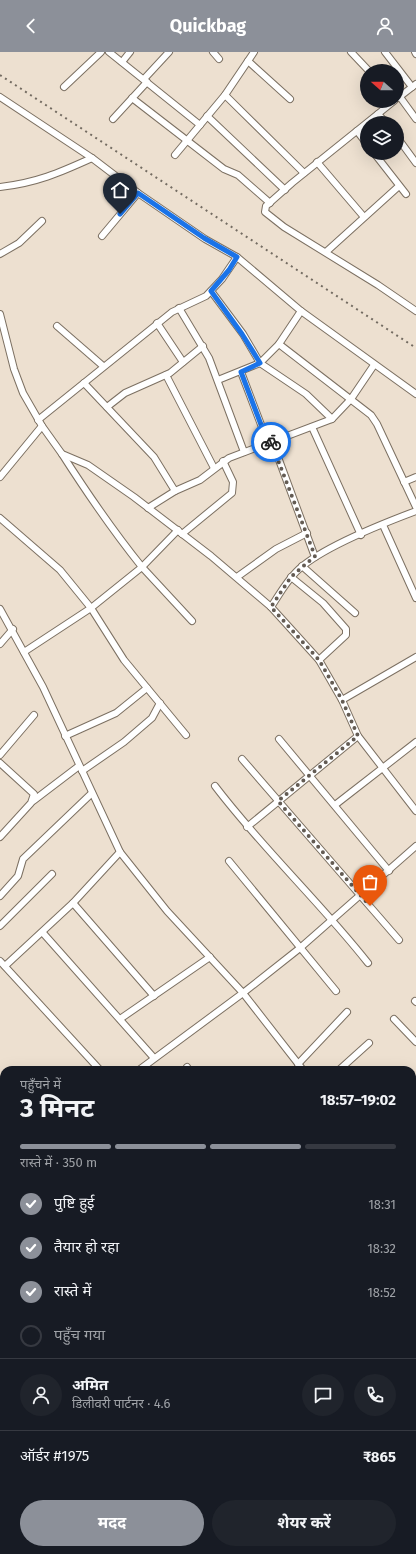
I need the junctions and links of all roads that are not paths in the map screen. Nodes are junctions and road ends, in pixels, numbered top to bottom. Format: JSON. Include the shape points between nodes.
{"nodes":[{"id":1,"x":100,"y":52,"type":"edge"},
{"id":2,"x":109,"y":52,"type":"edge"},
{"id":3,"x":130,"y":52,"type":"edge"},
{"id":4,"x":169,"y":52,"type":"edge"},
{"id":5,"x":213,"y":52,"type":"edge"},
{"id":6,"x":254,"y":52,"type":"edge"},
{"id":7,"x":351,"y":52,"type":"edge"},
{"id":8,"x":385,"y":52,"type":"edge"},
{"id":9,"x":220,"y":59,"type":"dead end"},
{"id":10,"x":248,"y":61,"type":"junction"},
{"id":11,"x":122,"y":62,"type":"junction"},
{"id":12,"x":362,"y":64,"type":"edge"},
{"id":13,"x":145,"y":80,"type":"junction"},
{"id":14,"x":414,"y":86,"type":"edge"},
{"id":15,"x":64,"y":87,"type":"dead end"},
{"id":16,"x":404,"y":93,"type":"edge"},
{"id":17,"x":225,"y":95,"type":"junction"},
{"id":18,"x":0,"y":98,"type":"edge"},
{"id":19,"x":132,"y":98,"type":"junction"},
{"id":20,"x":290,"y":99,"type":"dead end"},
{"id":21,"x":385,"y":108,"type":"edge"},
{"id":22,"x":404,"y":108,"type":"edge"},
{"id":23,"x":378,"y":114,"type":"joint"},
{"id":24,"x":207,"y":116,"type":"junction"},
{"id":25,"x":113,"y":119,"type":"dead end"},
{"id":26,"x":416,"y":119,"type":"edge"},
{"id":27,"x":200,"y":125,"type":"junction"},
{"id":28,"x":357,"y":131,"type":"junction"},
{"id":29,"x":360,"y":135,"type":"edge"},
{"id":30,"x":188,"y":140,"type":"junction"},
{"id":31,"x":404,"y":147,"type":"edge"},
{"id":32,"x":175,"y":155,"type":"dead end"},
{"id":33,"x":92,"y":158,"type":"junction"},
{"id":34,"x":379,"y":160,"type":"edge"},
{"id":35,"x":317,"y":162,"type":"junction"},
{"id":36,"x":416,"y":163,"type":"edge"},
{"id":37,"x":304,"y":173,"type":"junction"},
{"id":38,"x":399,"y":186,"type":"junction"},
{"id":39,"x":0,"y":187,"type":"edge"},
{"id":40,"x":285,"y":190,"type":"junction"},
{"id":41,"x":138,"y":193,"type":"junction"},
{"id":42,"x":406,"y":194,"type":"dead end"},
{"id":43,"x":270,"y":204,"type":"junction"},
{"id":44,"x":364,"y":216,"type":"junction"},
{"id":45,"x":42,"y":221,"type":"dead end"},
{"id":46,"x":102,"y":236,"type":"dead end"},
{"id":47,"x":326,"y":252,"type":"junction"},
{"id":48,"x":0,"y":254,"type":"edge"},
{"id":49,"x":237,"y":257,"type":"junction"},
{"id":50,"x":211,"y":291,"type":"junction"},
{"id":51,"x":178,"y":308,"type":"junction"},
{"id":52,"x":301,"y":311,"type":"junction"},
{"id":53,"x":416,"y":311,"type":"edge"},
{"id":54,"x":0,"y":314,"type":"edge"},
{"id":55,"x":158,"y":323,"type":"junction"},
{"id":56,"x":57,"y":326,"type":"dead end"},
{"id":57,"x":278,"y":344,"type":"junction"},
{"id":58,"x":203,"y":346,"type":"junction"},
{"id":59,"x":183,"y":362,"type":"junction"},
{"id":60,"x":260,"y":363,"type":"junction"},
{"id":61,"x":374,"y":365,"type":"junction"},
{"id":62,"x":103,"y":366,"type":"junction"},
{"id":63,"x":241,"y":372,"type":"junction"},
{"id":64,"x":166,"y":376,"type":"junction"},
{"id":65,"x":218,"y":380,"type":"junction"},
{"id":66,"x":84,"y":383,"type":"junction"},
{"id":67,"x":416,"y":394,"type":"edge"},
{"id":68,"x":352,"y":399,"type":"junction"},
{"id":69,"x":107,"y":407,"type":"junction"},
{"id":70,"x":332,"y":419,"type":"junction"},
{"id":71,"x":40,"y":423,"type":"junction"},
{"id":72,"x":312,"y":427,"type":"junction"},
{"id":73,"x":270,"y":442,"type":"junction"},
{"id":74,"x":244,"y":452,"type":"junction"},
{"id":75,"x":62,"y":454,"type":"junction"},
{"id":76,"x":223,"y":462,"type":"junction"},
{"id":77,"x":214,"y":468,"type":"junction"},
{"id":78,"x":0,"y":477,"type":"edge"},
{"id":79,"x":416,"y":477,"type":"edge"},
{"id":80,"x":404,"y":482,"type":"junction"},
{"id":81,"x":175,"y":491,"type":"junction"},
{"id":82,"x":416,"y":507,"type":"edge"},
{"id":83,"x":148,"y":508,"type":"junction"},
{"id":84,"x":416,"y":511,"type":"edge"},
{"id":85,"x":0,"y":518,"type":"edge"},
{"id":86,"x":383,"y":525,"type":"junction"},
{"id":87,"x":180,"y":532,"type":"junction"},
{"id":88,"x":307,"y":533,"type":"junction"},
{"id":89,"x":361,"y":535,"type":"junction"},
{"id":90,"x":315,"y":556,"type":"junction"},
{"id":91,"x":302,"y":566,"type":"junction"},
{"id":92,"x":142,"y":567,"type":"junction"},
{"id":93,"x":237,"y":577,"type":"junction"},
{"id":94,"x":291,"y":577,"type":"junction"},
{"id":95,"x":416,"y":597,"type":"edge"},
{"id":96,"x":271,"y":607,"type":"junction"},
{"id":97,"x":91,"y":608,"type":"junction"},
{"id":98,"x":0,"y":609,"type":"edge"},
{"id":99,"x":355,"y":613,"type":"dead end"},
{"id":100,"x":192,"y":620,"type":"dead end"},
{"id":101,"x":13,"y":629,"type":"junction"},
{"id":102,"x":0,"y":644,"type":"edge"},
{"id":103,"x":24,"y":652,"type":"junction"},
{"id":104,"x":416,"y":657,"type":"edge"},
{"id":105,"x":319,"y":660,"type":"junction"},
{"id":106,"x":147,"y":688,"type":"junction"},
{"id":107,"x":342,"y":700,"type":"junction"},
{"id":108,"x":160,"y":703,"type":"junction"},
{"id":109,"x":34,"y":715,"type":"dead end"},
{"id":110,"x":186,"y":735,"type":"dead end"},
{"id":111,"x":65,"y":736,"type":"junction"},
{"id":112,"x":358,"y":736,"type":"junction"},
{"id":113,"x":279,"y":739,"type":"dead end"},
{"id":114,"x":416,"y":742,"type":"edge"},
{"id":115,"x":0,"y":755,"type":"edge"},
{"id":116,"x":242,"y":759,"type":"dead end"},
{"id":117,"x":0,"y":763,"type":"edge"},
{"id":118,"x":383,"y":767,"type":"junction"},
{"id":119,"x":80,"y":768,"type":"junction"},
{"id":120,"x":310,"y":776,"type":"junction"},
{"id":121,"x":215,"y":786,"type":"dead end"},
{"id":122,"x":92,"y":793,"type":"junction"},
{"id":123,"x":32,"y":801,"type":"junction"},
{"id":124,"x":278,"y":801,"type":"junction"},
{"id":125,"x":335,"y":806,"type":"junction"},
{"id":126,"x":416,"y":811,"type":"edge"},
{"id":127,"x":247,"y":826,"type":"junction"},
{"id":128,"x":0,"y":837,"type":"edge"},
{"id":129,"x":416,"y":846,"type":"edge"},
{"id":130,"x":120,"y":852,"type":"junction"},
{"id":131,"x":229,"y":861,"type":"dead end"},
{"id":132,"x":389,"y":871,"type":"junction"},
{"id":133,"x":52,"y":874,"type":"dead end"},
{"id":134,"x":0,"y":896,"type":"edge"},
{"id":135,"x":360,"y":896,"type":"junction"},
{"id":136,"x":73,"y":903,"type":"junction"},
{"id":137,"x":333,"y":921,"type":"junction"},
{"id":138,"x":0,"y":926,"type":"edge"},
{"id":139,"x":43,"y":933,"type":"junction"},
{"id":140,"x":399,"y":940,"type":"dead end"},
{"id":141,"x":300,"y":948,"type":"junction"},
{"id":142,"x":210,"y":957,"type":"junction"},
{"id":143,"x":0,"y":961,"type":"edge"},
{"id":144,"x":368,"y":963,"type":"dead end"},
{"id":145,"x":5,"y":966,"type":"junction"},
{"id":146,"x":336,"y":991,"type":"dead end"},
{"id":147,"x":243,"y":993,"type":"junction"},
{"id":148,"x":154,"y":996,"type":"junction"},
{"id":149,"x":347,"y":1012,"type":"dead end"},
{"id":150,"x":120,"y":1019,"type":"junction"},
{"id":151,"x":394,"y":1019,"type":"dead end"},
{"id":152,"x":369,"y":1042,"type":"dead end"},
{"id":153,"x":416,"y":1042,"type":"edge"},
{"id":154,"x":154,"y":1058,"type":"junction"},
{"id":155,"x":298,"y":1064,"type":"joint"},
{"id":156,"x":96,"y":1066,"type":"edge"},
{"id":157,"x":144,"y":1066,"type":"edge"},
{"id":158,"x":343,"y":1066,"type":"edge"}],
"edges":[{"from":1,"to":15,"type":"street"},
{"from":2,"to":11,"type":"street"},
{"from":3,"to":11,"type":"street"},
{"from":4,"to":13,"type":"street"},
{"from":5,"to":9,"type":"street"},
{"from":6,"to":10,"type":"street"},
{"from":7,"to":12,"type":"street"},
{"from":8,"to":14,"type":"street"},
{"from":10,"to":17,"type":"street"},
{"from":10,"to":20,"type":"street"},
{"from":11,"to":13,"type":"street"},
{"from":13,"to":19,"type":"street"},
{"from":13,"to":27,"type":"street"},
{"from":14,"to":16,"type":"street"},
{"from":17,"to":24,"type":"street"},
{"from":17,"to":37,"type":"street"},
{"from":18,"to":33,"type":"street"},
{"from":19,"to":25,"type":"street"},
{"from":19,"to":30,"type":"street"},
{"from":21,"to":23,"type":"street"},
{"from":22,"to":26,"type":"street"},
{"from":23,"to":28,"type":"street"},
{"from":24,"to":27,"type":"street"},
{"from":24,"to":40,"type":"street"},
{"from":27,"to":30,"type":"street"},
{"from":28,"to":29,"type":"street"},
{"from":28,"to":35,"type":"street"},
{"from":30,"to":32,"type":"street"},
{"from":30,"to":43,"type":"street","via":[[224,169],[238,175]]},
{"from":31,"to":36,"type":"street"},
{"from":33,"to":39,"type":"street","via":[[61,173],[32,182]]},
{"from":33,"to":41,"type":"street"},
{"from":34,"to":38,"type":"street"},
{"from":35,"to":37,"type":"street"},
{"from":35,"to":44,"type":"street"},
{"from":37,"to":40,"type":"street"},
{"from":38,"to":42,"type":"street"},
{"from":38,"to":44,"type":"street"},
{"from":40,"to":43,"type":"street"},
{"from":41,"to":46,"type":"street"},
{"from":41,"to":49,"type":"street"},
{"from":43,"to":47,"type":"street","via":[[265,209],[268,216]]},
{"from":44,"to":47,"type":"street"},
{"from":45,"to":48,"type":"street","via":[[19,243]]},
{"from":47,"to":53,"type":"street"},
{"from":49,"to":50,"type":"street"},
{"from":49,"to":52,"type":"street"},
{"from":50,"to":51,"type":"street","via":[[200,299]]},
{"from":50,"to":60,"type":"street"},
{"from":51,"to":55,"type":"street"},
{"from":51,"to":58,"type":"street"},
{"from":52,"to":57,"type":"street"},
{"from":52,"to":61,"type":"street"},
{"from":54,"to":71,"type":"street","via":[[14,370],[23,393]]},
{"from":55,"to":59,"type":"street"},
{"from":55,"to":62,"type":"street"},
{"from":56,"to":62,"type":"street"},
{"from":57,"to":60,"type":"street"},
{"from":57,"to":68,"type":"street"},
{"from":58,"to":59,"type":"street"},
{"from":58,"to":65,"type":"street"},
{"from":59,"to":64,"type":"street"},
{"from":60,"to":63,"type":"street"},
{"from":60,"to":70,"type":"street","via":[[306,394]]},
{"from":61,"to":67,"type":"street"},
{"from":61,"to":68,"type":"street"},
{"from":62,"to":66,"type":"street"},
{"from":63,"to":65,"type":"street"},
{"from":63,"to":73,"type":"street"},
{"from":64,"to":69,"type":"street","via":[[125,393]]},
{"from":64,"to":77,"type":"street"},
{"from":65,"to":74,"type":"street"},
{"from":66,"to":69,"type":"street"},
{"from":66,"to":71,"type":"street"},
{"from":68,"to":70,"type":"street"},
{"from":68,"to":80,"type":"street","via":[[374,420]]},
{"from":69,"to":81,"type":"street","via":[[154,457]]},
{"from":70,"to":72,"type":"street"},
{"from":71,"to":75,"type":"street"},
{"from":71,"to":78,"type":"street"},
{"from":72,"to":73,"type":"street"},
{"from":72,"to":89,"type":"street"},
{"from":73,"to":74,"type":"street"},
{"from":73,"to":88,"type":"street"},
{"from":74,"to":76,"type":"street"},
{"from":75,"to":83,"type":"street","via":[[88,465]]},
{"from":75,"to":92,"type":"street","via":[[93,503]]},
{"from":76,"to":77,"type":"street"},
{"from":76,"to":87,"type":"street","via":[[233,482],[232,493]]},
{"from":77,"to":81,"type":"street","via":[[200,480]]},
{"from":79,"to":80,"type":"street"},
{"from":80,"to":82,"type":"street"},
{"from":81,"to":83,"type":"street"},
{"from":83,"to":87,"type":"street"},
{"from":84,"to":86,"type":"street"},
{"from":85,"to":97,"type":"street","via":[[53,562]]},
{"from":86,"to":89,"type":"street"},
{"from":86,"to":95,"type":"street"},
{"from":87,"to":92,"type":"street"},
{"from":87,"to":93,"type":"street"},
{"from":88,"to":90,"type":"street"},
{"from":88,"to":93,"type":"street","via":[[276,549]]},
{"from":89,"to":90,"type":"street"},
{"from":90,"to":91,"type":"street"},
{"from":91,"to":94,"type":"street"},
{"from":91,"to":99,"type":"street"},
{"from":92,"to":97,"type":"street"},
{"from":92,"to":100,"type":"street"},
{"from":93,"to":96,"type":"street"},
{"from":94,"to":96,"type":"street"},
{"from":94,"to":105,"type":"street","via":[[323,604],[346,629],[346,635]]},
{"from":96,"to":105,"type":"street"},
{"from":97,"to":103,"type":"street"},
{"from":97,"to":106,"type":"street","via":[[124,660]]},
{"from":98,"to":101,"type":"street"},
{"from":101,"to":102,"type":"street"},
{"from":101,"to":103,"type":"street"},
{"from":103,"to":111,"type":"street"},
{"from":104,"to":107,"type":"street"},
{"from":105,"to":107,"type":"street"},
{"from":106,"to":108,"type":"street"},
{"from":106,"to":111,"type":"street","via":[[116,713]]},
{"from":107,"to":112,"type":"street"},
{"from":108,"to":110,"type":"street"},
{"from":108,"to":119,"type":"street","via":[[152,718],[124,742]]},
{"from":109,"to":115,"type":"street"},
{"from":111,"to":119,"type":"street"},
{"from":112,"to":118,"type":"street"},
{"from":112,"to":120,"type":"street"},
{"from":113,"to":120,"type":"street"},
{"from":114,"to":118,"type":"street"},
{"from":116,"to":124,"type":"street"},
{"from":117,"to":123,"type":"street","via":[[34,794]]},
{"from":118,"to":125,"type":"street"},
{"from":118,"to":126,"type":"street"},
{"from":119,"to":122,"type":"street"},
{"from":119,"to":123,"type":"street"},
{"from":120,"to":124,"type":"street"},
{"from":120,"to":125,"type":"street"},
{"from":121,"to":127,"type":"street"},
{"from":122,"to":130,"type":"street"},
{"from":122,"to":134,"type":"street","via":[[23,859],[18,876]]},
{"from":123,"to":128,"type":"street"},
{"from":124,"to":127,"type":"street"},
{"from":124,"to":135,"type":"street"},
{"from":125,"to":132,"type":"street"},
{"from":127,"to":137,"type":"street"},
{"from":129,"to":132,"type":"street"},
{"from":130,"to":136,"type":"street"},
{"from":130,"to":142,"type":"street","via":[[167,911]]},
{"from":131,"to":141,"type":"street"},
{"from":132,"to":135,"type":"street"},
{"from":133,"to":138,"type":"street"},
{"from":135,"to":137,"type":"street"},
{"from":135,"to":140,"type":"street"},
{"from":136,"to":139,"type":"street"},
{"from":136,"to":148,"type":"street"},
{"from":137,"to":141,"type":"street"},
{"from":137,"to":144,"type":"street"},
{"from":139,"to":145,"type":"street"},
{"from":139,"to":150,"type":"street"},
{"from":141,"to":146,"type":"street"},
{"from":141,"to":147,"type":"street"},
{"from":142,"to":147,"type":"street"},
{"from":142,"to":148,"type":"street"},
{"from":143,"to":145,"type":"street"},
{"from":145,"to":156,"type":"street"},
{"from":147,"to":154,"type":"street"},
{"from":147,"to":155,"type":"street"},
{"from":148,"to":150,"type":"street"},
{"from":149,"to":155,"type":"street"},
{"from":150,"to":154,"type":"street"},
{"from":151,"to":153,"type":"street"},
{"from":152,"to":158,"type":"street"},
{"from":154,"to":157,"type":"street"}]}
